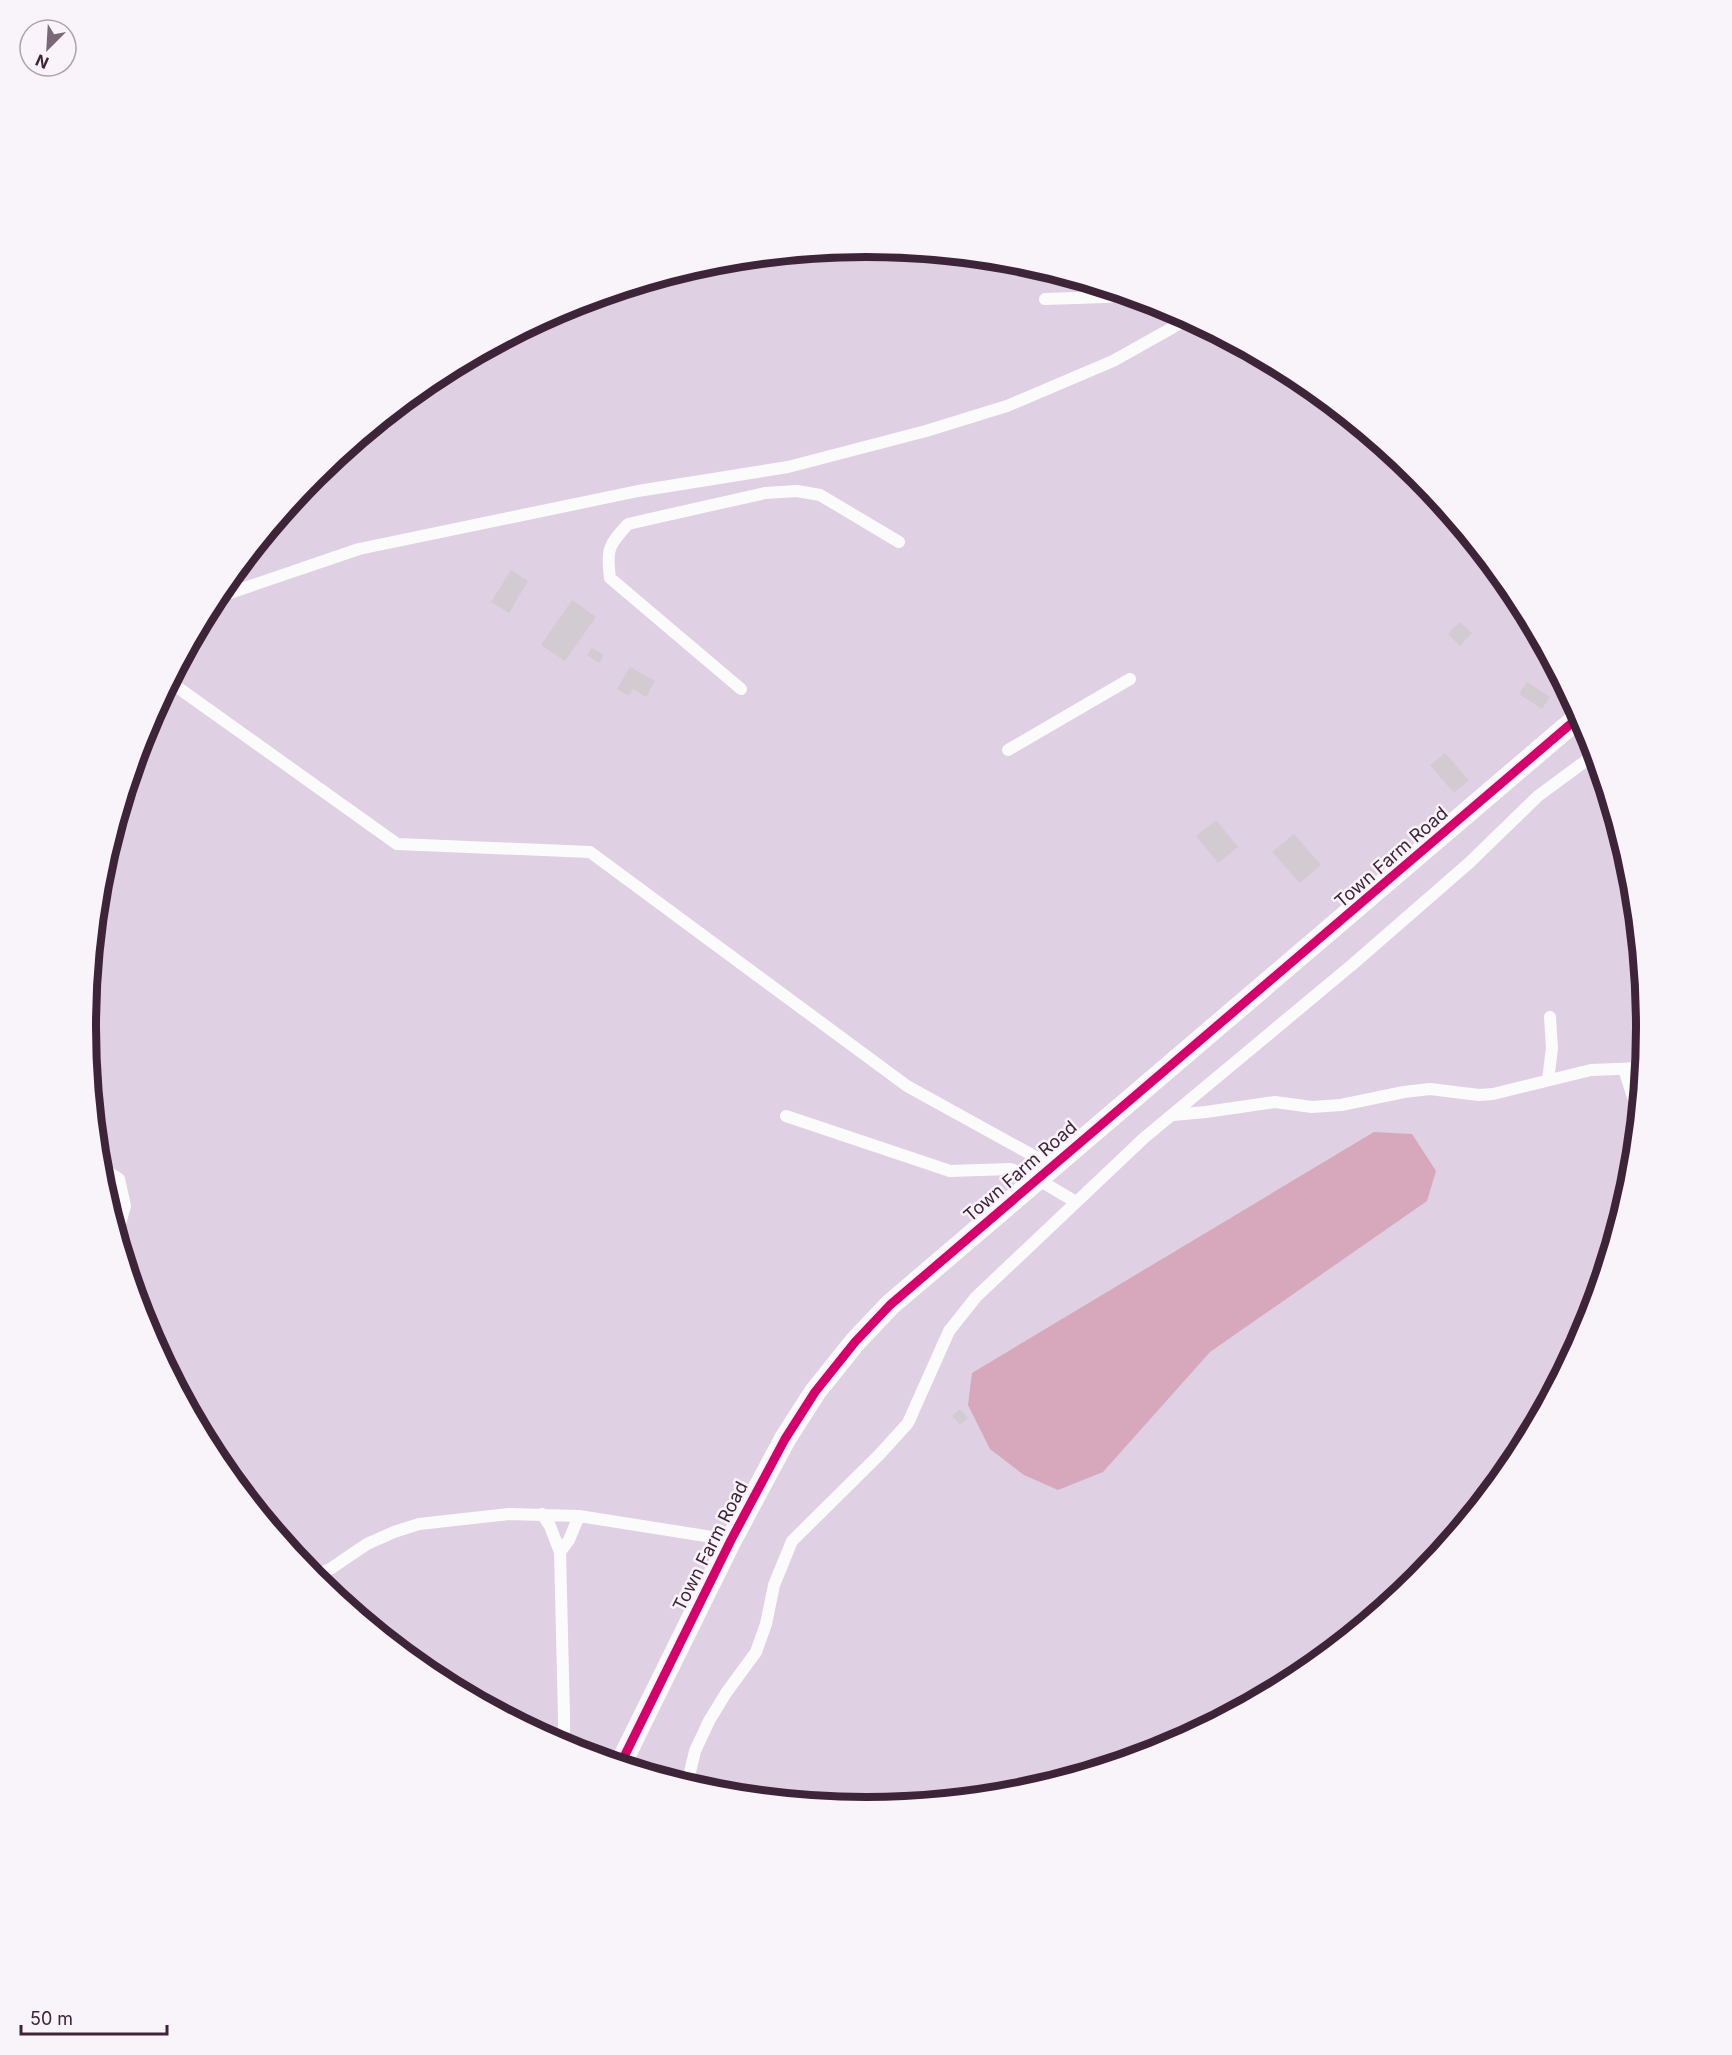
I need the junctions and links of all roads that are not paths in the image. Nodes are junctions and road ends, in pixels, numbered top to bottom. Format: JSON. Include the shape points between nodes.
{"nodes":[{"id":1,"x":1109,"y":297,"type":"edge"},
{"id":2,"x":1045,"y":299,"type":"dead end"},
{"id":3,"x":1179,"y":324,"type":"edge"},
{"id":4,"x":899,"y":542,"type":"dead end"},
{"id":5,"x":231,"y":592,"type":"edge"},
{"id":6,"x":1130,"y":679,"type":"dead end"},
{"id":7,"x":176,"y":686,"type":"edge"},
{"id":8,"x":741,"y":689,"type":"dead end"},
{"id":9,"x":1572,"y":722,"type":"edge"},
{"id":10,"x":1008,"y":750,"type":"dead end"},
{"id":11,"x":1587,"y":760,"type":"edge"},
{"id":12,"x":1550,"y":1017,"type":"dead end"},
{"id":13,"x":1634,"y":1068,"type":"edge"},
{"id":14,"x":1624,"y":1069,"type":"junction"},
{"id":15,"x":1548,"y":1080,"type":"junction"},
{"id":16,"x":1632,"y":1095,"type":"edge"},
{"id":17,"x":1172,"y":1115,"type":"junction"},
{"id":18,"x":786,"y":1116,"type":"dead end"},
{"id":19,"x":1044,"y":1172,"type":"junction"},
{"id":20,"x":110,"y":1173,"type":"edge"},
{"id":21,"x":1076,"y":1202,"type":"junction"},
{"id":22,"x":121,"y":1221,"type":"edge"},
{"id":23,"x":542,"y":1514,"type":"junction"},
{"id":24,"x":579,"y":1516,"type":"junction"},
{"id":25,"x":730,"y":1539,"type":"junction"},
{"id":26,"x":560,"y":1552,"type":"junction"},
{"id":27,"x":322,"y":1572,"type":"edge"},
{"id":28,"x":563,"y":1735,"type":"edge"},
{"id":29,"x":623,"y":1758,"type":"edge"},
{"id":30,"x":689,"y":1776,"type":"edge"}],
"edges":[{"from":1,"to":2,"type":"lane"},
{"from":3,"to":5,"type":"lane","via":[[1113,361],[1007,406],[926,431],[788,467],[638,491],[359,549]]},
{"from":4,"to":8,"type":"lane","via":[[820,495],[798,491],[765,493],[628,524],[614,540],[607,558],[610,578]]},
{"from":6,"to":10,"type":"lane"},
{"from":7,"to":19,"type":"lane","via":[[398,844],[590,852],[907,1086]]},
{"from":9,"to":19,"type":"street","name":"Town Farm Road"},
{"from":11,"to":17,"type":"lane","via":[[1538,796],[1353,964]]},
{"from":12,"to":15,"type":"lane"},
{"from":13,"to":14,"type":"lane"},
{"from":14,"to":15,"type":"lane","via":[[1591,1070]]},
{"from":14,"to":16,"type":"lane"},
{"from":15,"to":17,"type":"lane","via":[[1493,1094],[1430,1089],[1341,1105],[1312,1107],[1275,1102]]},
{"from":17,"to":21,"type":"lane"},
{"from":18,"to":19,"type":"lane","via":[[950,1171]]},
{"from":19,"to":21,"type":"lane"},
{"from":19,"to":25,"type":"street","name":"Town Farm Road","via":[[890,1305],[855,1342],[815,1392],[785,1439]]},
{"from":20,"to":22,"type":"lane","via":[[119,1179],[125,1206]]},
{"from":21,"to":30,"type":"lane","via":[[976,1297],[949,1331],[908,1423],[792,1541],[774,1585],[756,1652],[709,1721],[694,1751]]},
{"from":23,"to":24,"type":"lane"},
{"from":23,"to":26,"type":"lane"},
{"from":23,"to":27,"type":"lane","via":[[419,1524],[368,1544]]},
{"from":24,"to":25,"type":"lane"},
{"from":24,"to":26,"type":"lane"},
{"from":25,"to":29,"type":"street","name":"Town Farm Road"},
{"from":26,"to":28,"type":"lane"}]}
